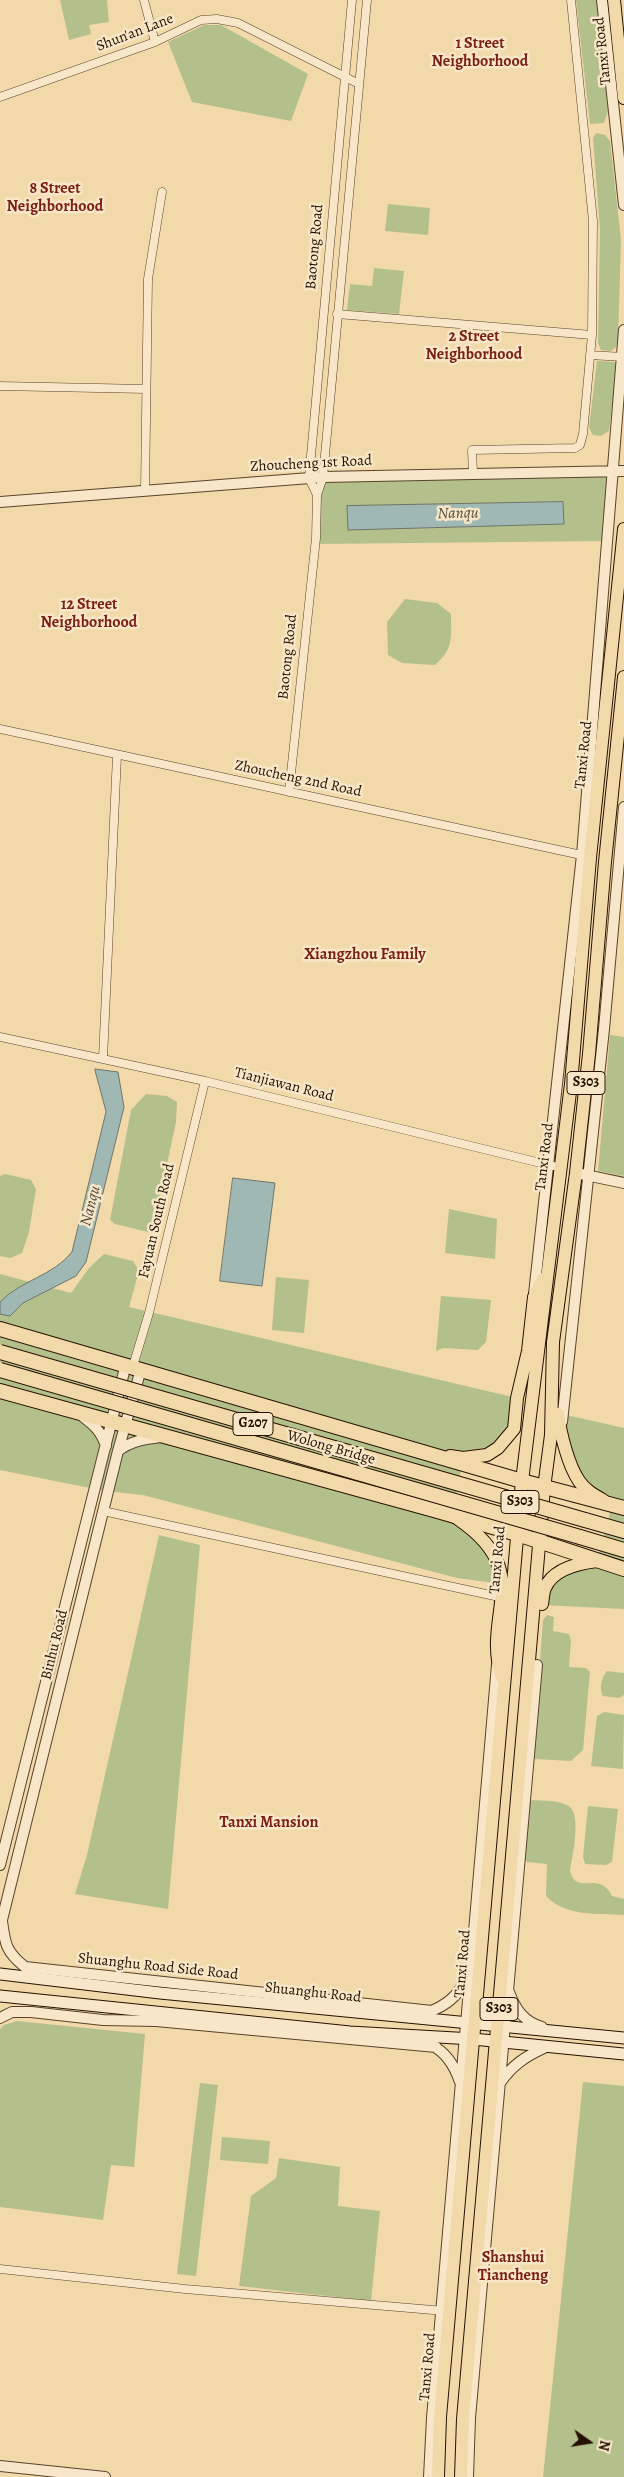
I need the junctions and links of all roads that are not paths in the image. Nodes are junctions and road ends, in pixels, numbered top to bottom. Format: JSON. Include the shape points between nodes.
{"nodes":[{"id":1,"x":144,"y":0,"type":"edge"},
{"id":2,"x":352,"y":0,"type":"edge"},
{"id":3,"x":367,"y":0,"type":"edge"},
{"id":4,"x":570,"y":0,"type":"edge"},
{"id":5,"x":602,"y":0,"type":"edge"},
{"id":6,"x":614,"y":0,"type":"edge"},
{"id":7,"x":154,"y":42,"type":"junction"},
{"id":8,"x":613,"y":51,"type":"junction"},
{"id":9,"x":345,"y":77,"type":"junction"},
{"id":10,"x":359,"y":84,"type":"junction"},
{"id":11,"x":0,"y":97,"type":"edge"},
{"id":12,"x":624,"y":98,"type":"edge"},
{"id":13,"x":162,"y":192,"type":"dead end"},
{"id":14,"x":624,"y":205,"type":"edge"},
{"id":15,"x":337,"y":314,"type":"junction"},
{"id":16,"x":624,"y":330,"type":"edge"},
{"id":17,"x":592,"y":335,"type":"junction"},
{"id":18,"x":590,"y":355,"type":"junction"},
{"id":19,"x":623,"y":355,"type":"edge"},
{"id":20,"x":0,"y":386,"type":"edge"},
{"id":21,"x":146,"y":389,"type":"junction"},
{"id":22,"x":619,"y":472,"type":"edge"},
{"id":23,"x":473,"y":473,"type":"junction"},
{"id":24,"x":323,"y":477,"type":"junction"},
{"id":25,"x":309,"y":478,"type":"junction"},
{"id":26,"x":145,"y":490,"type":"junction"},
{"id":27,"x":317,"y":495,"type":"junction"},
{"id":28,"x":0,"y":502,"type":"edge"},
{"id":29,"x":624,"y":529,"type":"edge"},
{"id":30,"x":624,"y":678,"type":"edge"},
{"id":31,"x":0,"y":728,"type":"edge"},
{"id":32,"x":117,"y":756,"type":"junction"},
{"id":33,"x":289,"y":792,"type":"junction"},
{"id":34,"x":624,"y":807,"type":"edge"},
{"id":35,"x":586,"y":856,"type":"junction"},
{"id":36,"x":615,"y":864,"type":"edge"},
{"id":37,"x":0,"y":1038,"type":"edge"},
{"id":38,"x":103,"y":1058,"type":"junction"},
{"id":39,"x":204,"y":1081,"type":"junction"},
{"id":40,"x":554,"y":1166,"type":"junction"},
{"id":41,"x":582,"y":1174,"type":"junction"},
{"id":42,"x":624,"y":1183,"type":"edge"},
{"id":43,"x":548,"y":1270,"type":"junction"},
{"id":44,"x":534,"y":1297,"type":"junction"},
{"id":45,"x":0,"y":1329,"type":"edge"},
{"id":46,"x":0,"y":1352,"type":"edge"},
{"id":47,"x":553,"y":1352,"type":"junction"},
{"id":48,"x":134,"y":1366,"type":"junction"},
{"id":49,"x":0,"y":1370,"type":"edge"},
{"id":50,"x":0,"y":1390,"type":"edge"},
{"id":51,"x":77,"y":1413,"type":"junction"},
{"id":52,"x":118,"y":1424,"type":"junction"},
{"id":53,"x":164,"y":1436,"type":"junction"},
{"id":54,"x":561,"y":1438,"type":"junction"},
{"id":55,"x":106,"y":1446,"type":"junction"},
{"id":56,"x":118,"y":1451,"type":"junction"},
{"id":57,"x":430,"y":1454,"type":"junction"},
{"id":58,"x":522,"y":1481,"type":"junction"},
{"id":59,"x":544,"y":1488,"type":"junction"},
{"id":60,"x":618,"y":1506,"type":"edge"},
{"id":61,"x":103,"y":1511,"type":"junction"},
{"id":62,"x":453,"y":1515,"type":"junction"},
{"id":63,"x":624,"y":1531,"type":"edge"},
{"id":64,"x":517,"y":1534,"type":"junction"},
{"id":65,"x":540,"y":1541,"type":"junction"},
{"id":66,"x":624,"y":1550,"type":"edge"},
{"id":67,"x":597,"y":1561,"type":"junction"},
{"id":68,"x":624,"y":1569,"type":"edge"},
{"id":69,"x":507,"y":1599,"type":"junction"},
{"id":70,"x":497,"y":1661,"type":"junction"},
{"id":71,"x":537,"y":1665,"type":"junction"},
{"id":72,"x":504,"y":1683,"type":"junction"},
{"id":73,"x":528,"y":1687,"type":"junction"},
{"id":74,"x":0,"y":1865,"type":"edge"},
{"id":75,"x":1,"y":1924,"type":"edge"},
{"id":76,"x":470,"y":1968,"type":"junction"},
{"id":77,"x":0,"y":1974,"type":"edge"},
{"id":78,"x":502,"y":1977,"type":"junction"},
{"id":79,"x":508,"y":1990,"type":"junction"},
{"id":80,"x":0,"y":1996,"type":"edge"},
{"id":81,"x":432,"y":2011,"type":"junction"},
{"id":82,"x":0,"y":2018,"type":"edge"},
{"id":83,"x":413,"y":2018,"type":"junction"},
{"id":84,"x":470,"y":2023,"type":"junction"},
{"id":85,"x":501,"y":2026,"type":"junction"},
{"id":86,"x":557,"y":2032,"type":"junction"},
{"id":87,"x":412,"y":2036,"type":"junction"},
{"id":88,"x":624,"y":2038,"type":"edge"},
{"id":89,"x":469,"y":2039,"type":"junction"},
{"id":90,"x":500,"y":2042,"type":"junction"},
{"id":91,"x":546,"y":2046,"type":"junction"},
{"id":92,"x":436,"y":2047,"type":"junction"},
{"id":93,"x":624,"y":2054,"type":"edge"},
{"id":94,"x":461,"y":2083,"type":"junction"},
{"id":95,"x":499,"y":2084,"type":"junction"},
{"id":96,"x":0,"y":2269,"type":"edge"},
{"id":97,"x":445,"y":2311,"type":"junction"},
{"id":98,"x":0,"y":2466,"type":"edge"},
{"id":99,"x":105,"y":2477,"type":"edge"},
{"id":100,"x":429,"y":2477,"type":"edge"},
{"id":101,"x":438,"y":2477,"type":"edge"},
{"id":102,"x":461,"y":2477,"type":"edge"},
{"id":103,"x":468,"y":2477,"type":"edge"}],
"edges":[{"from":1,"to":7,"type":"street"},
{"from":2,"to":9,"type":"street","name":"Baotong Road"},
{"from":3,"to":10,"type":"street","name":"Baotong Road"},
{"from":4,"to":17,"type":"street","via":[[593,221]]},
{"from":5,"to":8,"type":"street"},
{"from":6,"to":8,"type":"main road","name":"Tanxi Road"},
{"from":7,"to":9,"type":"street","name":"Shun'an Lane","via":[[201,20],[217,19],[238,23]]},
{"from":7,"to":11,"type":"street","name":"Shun'an Lane"},
{"from":8,"to":12,"type":"main road","name":"Tanxi Road"},
{"from":8,"to":14,"type":"street"},
{"from":9,"to":10,"type":"street","name":"Shun'an Lane"},
{"from":9,"to":25,"type":"street","name":"Baotong Road"},
{"from":10,"to":15,"type":"street","name":"Baotong Road"},
{"from":13,"to":21,"type":"street","via":[[148,279]]},
{"from":15,"to":17,"type":"street"},
{"from":15,"to":24,"type":"street","name":"Baotong Road"},
{"from":16,"to":19,"type":"street"},
{"from":17,"to":18,"type":"street"},
{"from":18,"to":19,"type":"street"},
{"from":18,"to":23,"type":"street","via":[[580,445],[575,448],[472,450]]},
{"from":19,"to":22,"type":"street"},
{"from":20,"to":21,"type":"street"},
{"from":21,"to":26,"type":"street"},
{"from":22,"to":23,"type":"street","name":"Zhoucheng 1st Road"},
{"from":22,"to":35,"type":"street"},
{"from":23,"to":24,"type":"street","name":"Zhoucheng 1st Road"},
{"from":24,"to":25,"type":"street","name":"Zhoucheng 1st Road"},
{"from":24,"to":27,"type":"street","name":"Baotong Road"},
{"from":25,"to":26,"type":"street","name":"Zhoucheng 1st Road"},
{"from":25,"to":27,"type":"street","name":"Baotong Road"},
{"from":26,"to":28,"type":"street","name":"Zhoucheng 1st Road"},
{"from":27,"to":33,"type":"street","name":"Baotong Road","via":[[316,538]]},
{"from":29,"to":35,"type":"main road","name":"Tanxi Road","number":"S303"},
{"from":30,"to":36,"type":"main road","number":"S303"},
{"from":31,"to":32,"type":"street","name":"Zhoucheng 2nd Road"},
{"from":32,"to":33,"type":"street","name":"Zhoucheng 2nd Road"},
{"from":32,"to":38,"type":"street"},
{"from":33,"to":35,"type":"street","name":"Zhoucheng 2nd Road"},
{"from":34,"to":36,"type":"street"},
{"from":35,"to":40,"type":"main road","name":"Tanxi Road","number":"S303","via":[[571,1084]]},
{"from":36,"to":41,"type":"main road","number":"S303","via":[[589,1054]]},
{"from":37,"to":38,"type":"street","name":"Tianjiawan Road"},
{"from":38,"to":39,"type":"street","name":"Tianjiawan Road"},
{"from":39,"to":40,"type":"street","name":"Tianjiawan Road"},
{"from":39,"to":48,"type":"street","name":"Fayuan South Road","via":[[150,1313]]},
{"from":40,"to":43,"type":"main road","name":"Tanxi Road","number":"S303"},
{"from":40,"to":44,"type":"street"},
{"from":41,"to":42,"type":"street"},
{"from":41,"to":47,"type":"main road","number":"S303"},
{"from":41,"to":54,"type":"street"},
{"from":43,"to":44,"type":"main road"},
{"from":43,"to":58,"type":"main road","name":"Tanxi Road","number":"S303"},
{"from":44,"to":57,"type":"main road","via":[[514,1430],[487,1455],[463,1458]]},
{"from":45,"to":48,"type":"highway"},
{"from":46,"to":63,"type":"highway","name":"Wolong Bridge","number":"G207","bridge":true},
{"from":47,"to":54,"type":"main road"},
{"from":47,"to":59,"type":"main road","number":"S303","via":[[551,1435]]},
{"from":48,"to":52,"type":"street","name":"Binhu Road"},
{"from":48,"to":52,"type":"street","name":"Binhu Road"},
{"from":48,"to":57,"type":"highway"},
{"from":49,"to":66,"type":"highway","name":"Wolong Bridge","number":"G207","bridge":true},
{"from":50,"to":51,"type":"highway"},
{"from":51,"to":52,"type":"highway"},
{"from":51,"to":55,"type":"street","via":[[96,1426]]},
{"from":52,"to":53,"type":"highway"},
{"from":52,"to":55,"type":"street","name":"Binhu Road"},
{"from":52,"to":56,"type":"street","name":"Binhu Road"},
{"from":53,"to":56,"type":"street","via":[[139,1440]]},
{"from":53,"to":62,"type":"highway"},
{"from":54,"to":60,"type":"main road","via":[[578,1480],[588,1491]]},
{"from":55,"to":74,"type":"street","name":"Binhu Road"},
{"from":56,"to":61,"type":"street","name":"Binhu Road"},
{"from":57,"to":58,"type":"highway"},
{"from":58,"to":59,"type":"highway"},
{"from":58,"to":64,"type":"main road","name":"Tanxi Road","number":"S303"},
{"from":59,"to":60,"type":"highway"},
{"from":59,"to":65,"type":"main road","number":"S303"},
{"from":61,"to":69,"type":"street"},
{"from":61,"to":75,"type":"street","name":"Binhu Road"},
{"from":62,"to":64,"type":"highway"},
{"from":62,"to":69,"type":"main road","via":[[474,1530],[490,1548],[499,1565]]},
{"from":64,"to":65,"type":"highway"},
{"from":64,"to":69,"type":"main road","name":"Tanxi Road","number":"S303"},
{"from":65,"to":67,"type":"highway"},
{"from":65,"to":73,"type":"main road","number":"S303"},
{"from":67,"to":68,"type":"highway"},
{"from":67,"to":71,"type":"main road","via":[[565,1570],[545,1588]]},
{"from":69,"to":70,"type":"main road"},
{"from":69,"to":72,"type":"main road","name":"Tanxi Road","number":"S303"},
{"from":70,"to":72,"type":"main road"},
{"from":70,"to":76,"type":"street"},
{"from":71,"to":73,"type":"main road"},
{"from":71,"to":79,"type":"street"},
{"from":72,"to":84,"type":"main road","name":"Tanxi Road","number":"S303"},
{"from":73,"to":78,"type":"main road","number":"S303"},
{"from":75,"to":81,"type":"street","name":"Shuanghu Road Side Road","via":[[6,1946],[12,1957],[24,1967]]},
{"from":76,"to":81,"type":"street","via":[[462,1988],[448,2002]]},
{"from":76,"to":84,"type":"street"},
{"from":77,"to":83,"type":"main road","name":"Shuanghu Road"},
{"from":78,"to":79,"type":"street"},
{"from":78,"to":85,"type":"main road","number":"S303"},
{"from":79,"to":85,"type":"street"},
{"from":79,"to":86,"type":"street","via":[[529,2023]]},
{"from":80,"to":87,"type":"main road"},
{"from":81,"to":83,"type":"street"},
{"from":82,"to":92,"type":"street","via":[[12,2012],[31,2012]]},
{"from":83,"to":84,"type":"main road","name":"Shuanghu Road"},
{"from":84,"to":85,"type":"main road","name":"Shuanghu Road"},
{"from":84,"to":89,"type":"main road","name":"Tanxi Road","number":"S303"},
{"from":85,"to":86,"type":"main road","name":"Shuanghu Road"},
{"from":85,"to":90,"type":"main road","number":"S303"},
{"from":86,"to":88,"type":"main road","name":"Shuanghu Road"},
{"from":87,"to":89,"type":"main road"},
{"from":87,"to":92,"type":"street"},
{"from":89,"to":90,"type":"main road"},
{"from":89,"to":94,"type":"street"},
{"from":89,"to":97,"type":"main road","name":"Tanxi Road","number":"S303"},
{"from":90,"to":91,"type":"main road"},
{"from":90,"to":95,"type":"street"},
{"from":90,"to":102,"type":"main road","number":"S303","via":[[463,2419]]},
{"from":91,"to":93,"type":"main road"},
{"from":91,"to":95,"type":"street","via":[[516,2064]]},
{"from":92,"to":94,"type":"street","via":[[456,2071]]},
{"from":94,"to":97,"type":"street"},
{"from":95,"to":103,"type":"street","via":[[470,2418]]},
{"from":96,"to":97,"type":"street","via":[[185,2289]]},
{"from":97,"to":100,"type":"street"},
{"from":97,"to":101,"type":"main road","name":"Tanxi Road","number":"S303"},
{"from":98,"to":99,"type":"street"}]}
